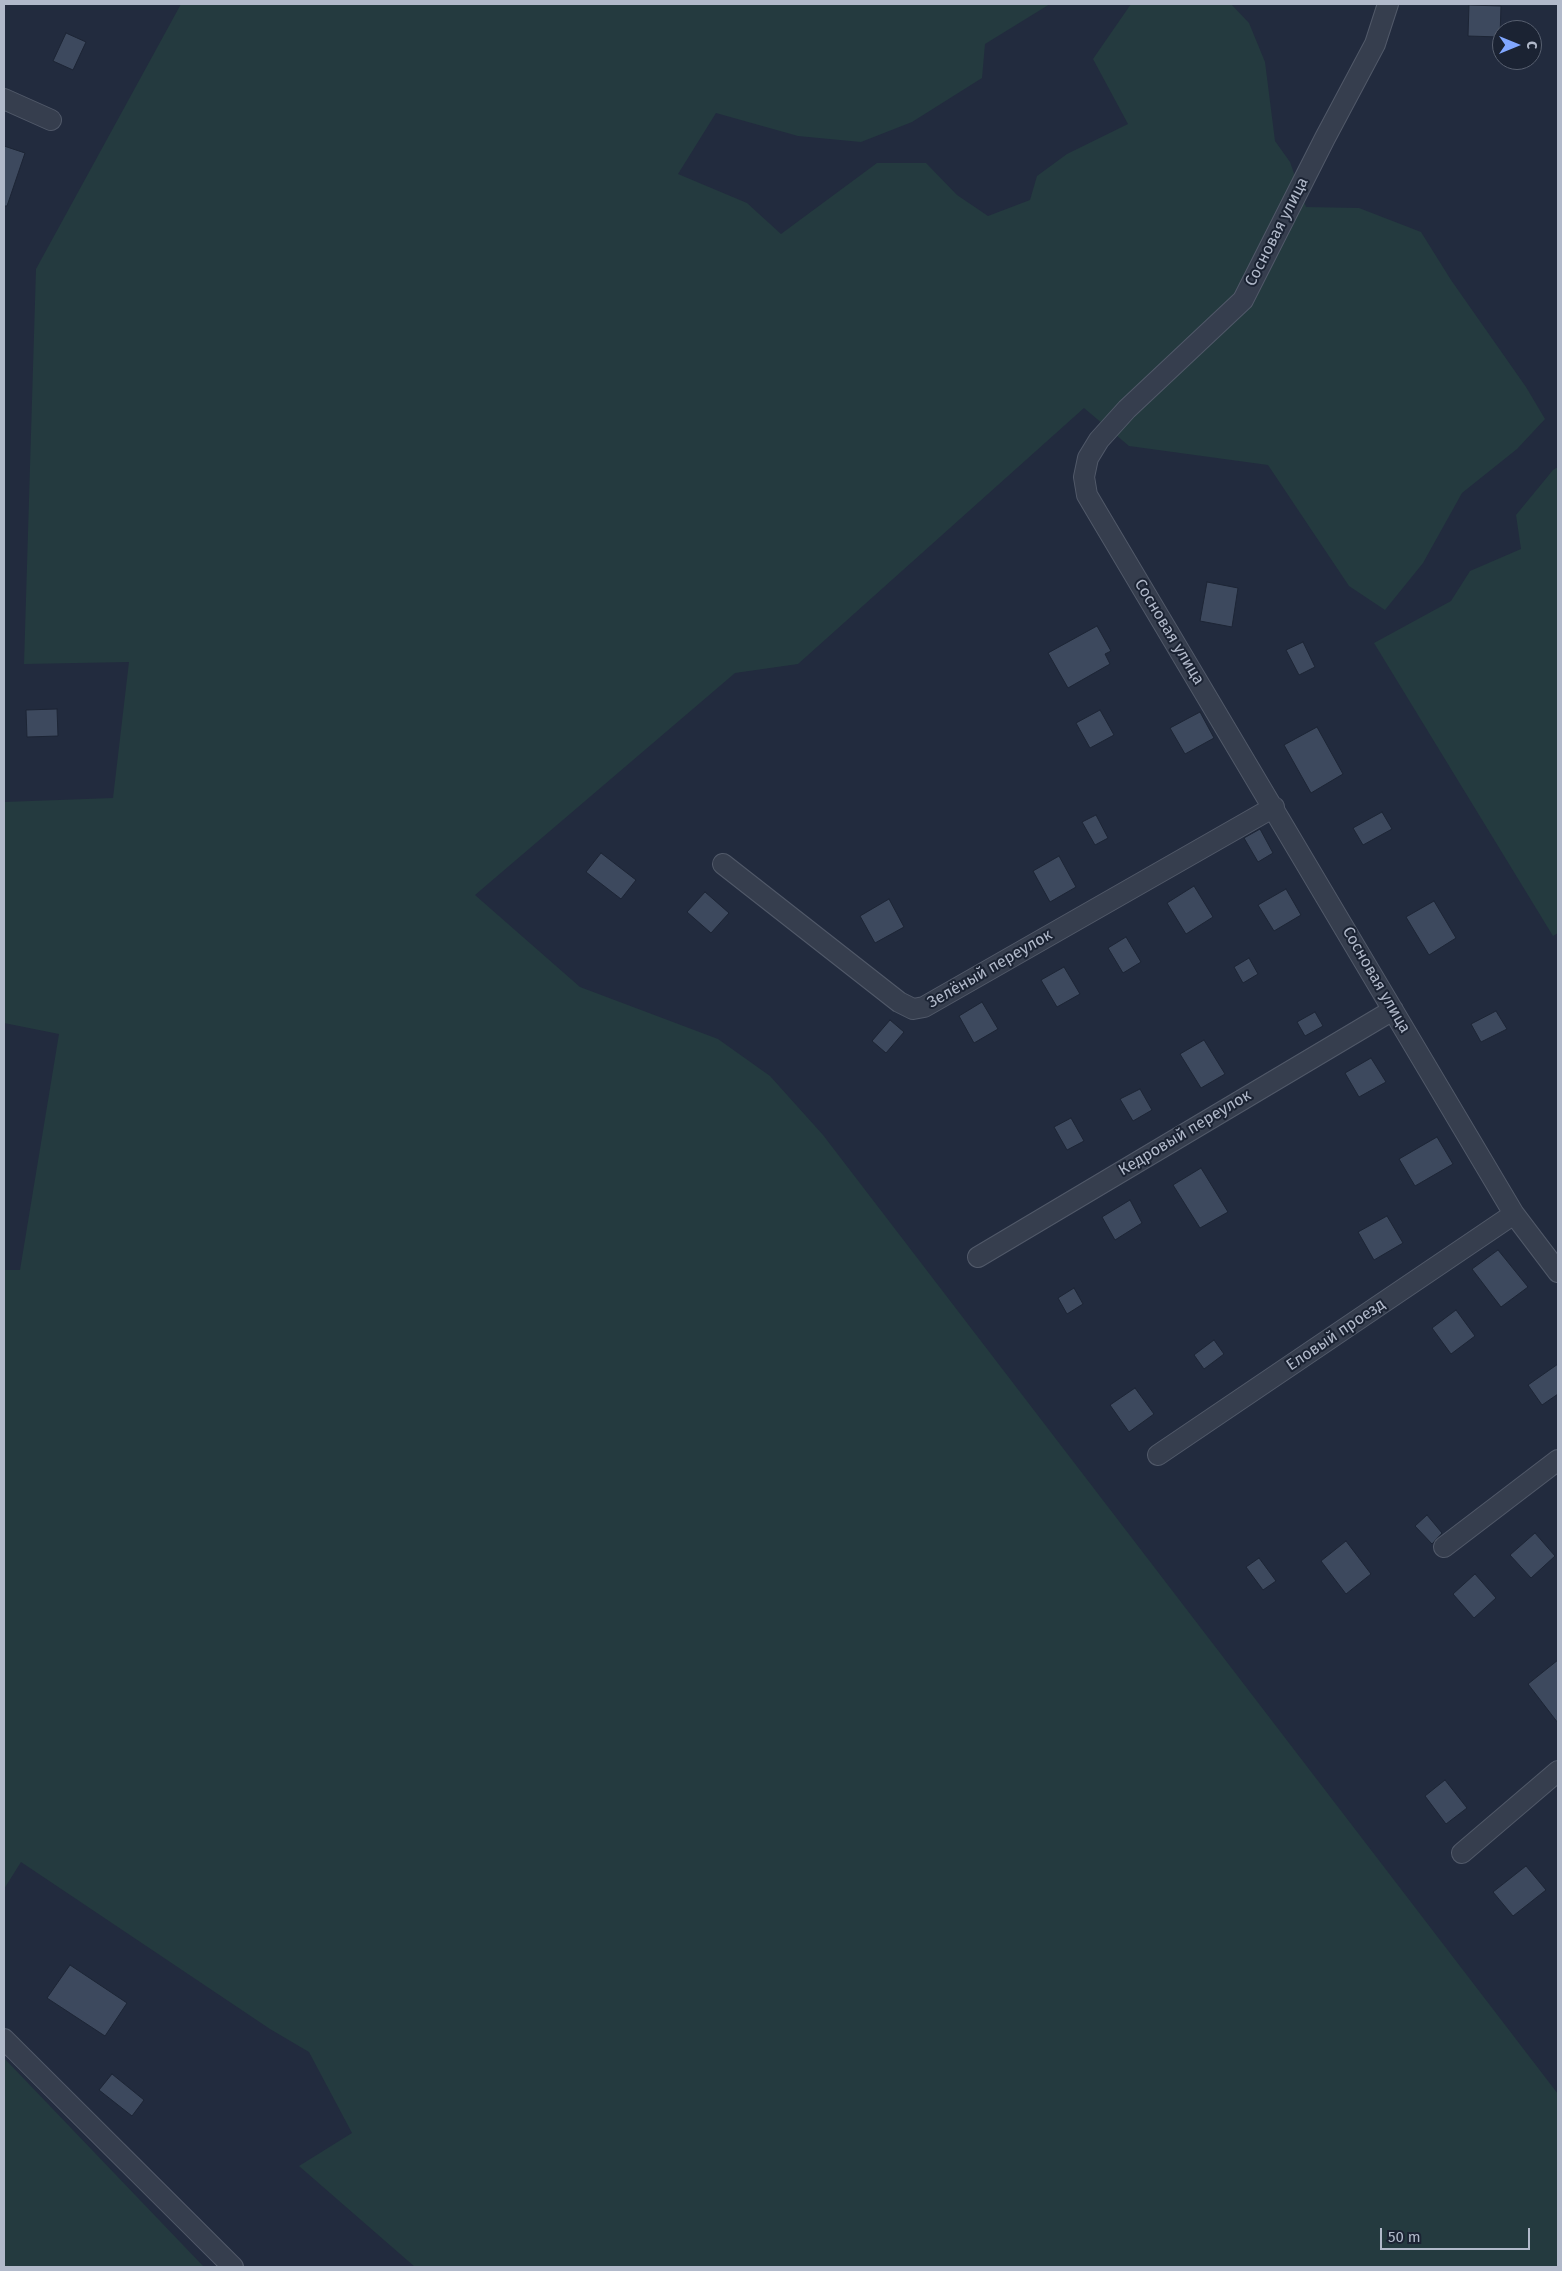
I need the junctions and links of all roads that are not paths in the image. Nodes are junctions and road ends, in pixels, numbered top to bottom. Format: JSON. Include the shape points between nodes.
{"nodes":[{"id":1,"x":1388,"y":4,"type":"edge"},
{"id":2,"x":4,"y":99,"type":"edge"},
{"id":3,"x":51,"y":120,"type":"dead end"},
{"id":4,"x":1274,"y":807,"type":"junction"},
{"id":5,"x":723,"y":864,"type":"dead end"},
{"id":6,"x":1393,"y":1010,"type":"junction"},
{"id":7,"x":1514,"y":1214,"type":"junction"},
{"id":8,"x":978,"y":1256,"type":"dead end"},
{"id":9,"x":1558,"y":1272,"type":"edge"},
{"id":10,"x":1158,"y":1455,"type":"dead end"},
{"id":11,"x":1558,"y":1460,"type":"edge"},
{"id":12,"x":1444,"y":1547,"type":"dead end"},
{"id":13,"x":1558,"y":1771,"type":"edge"},
{"id":14,"x":1462,"y":1853,"type":"dead end"},
{"id":15,"x":4,"y":2039,"type":"edge"},
{"id":16,"x":233,"y":2267,"type":"edge"}],
"edges":[{"from":1,"to":4,"type":"street","name":"Сосновая улица","via":[[1376,44],[1243,300],[1098,440],[1088,458],[1084,478],[1097,512]]},
{"from":2,"to":3,"type":"street"},
{"from":4,"to":5,"type":"street","name":"Зелёный переулок","via":[[924,1007],[913,1010]]},
{"from":4,"to":6,"type":"street","name":"Сосновая улица"},
{"from":6,"to":7,"type":"street","name":"Сосновая улица"},
{"from":6,"to":8,"type":"street","name":"Кедровый переулок"},
{"from":7,"to":9,"type":"street","name":"Сосновая улица"},
{"from":7,"to":10,"type":"street","name":"Еловый проезд"},
{"from":11,"to":12,"type":"street"},
{"from":13,"to":14,"type":"street"},
{"from":15,"to":16,"type":"street"}]}
